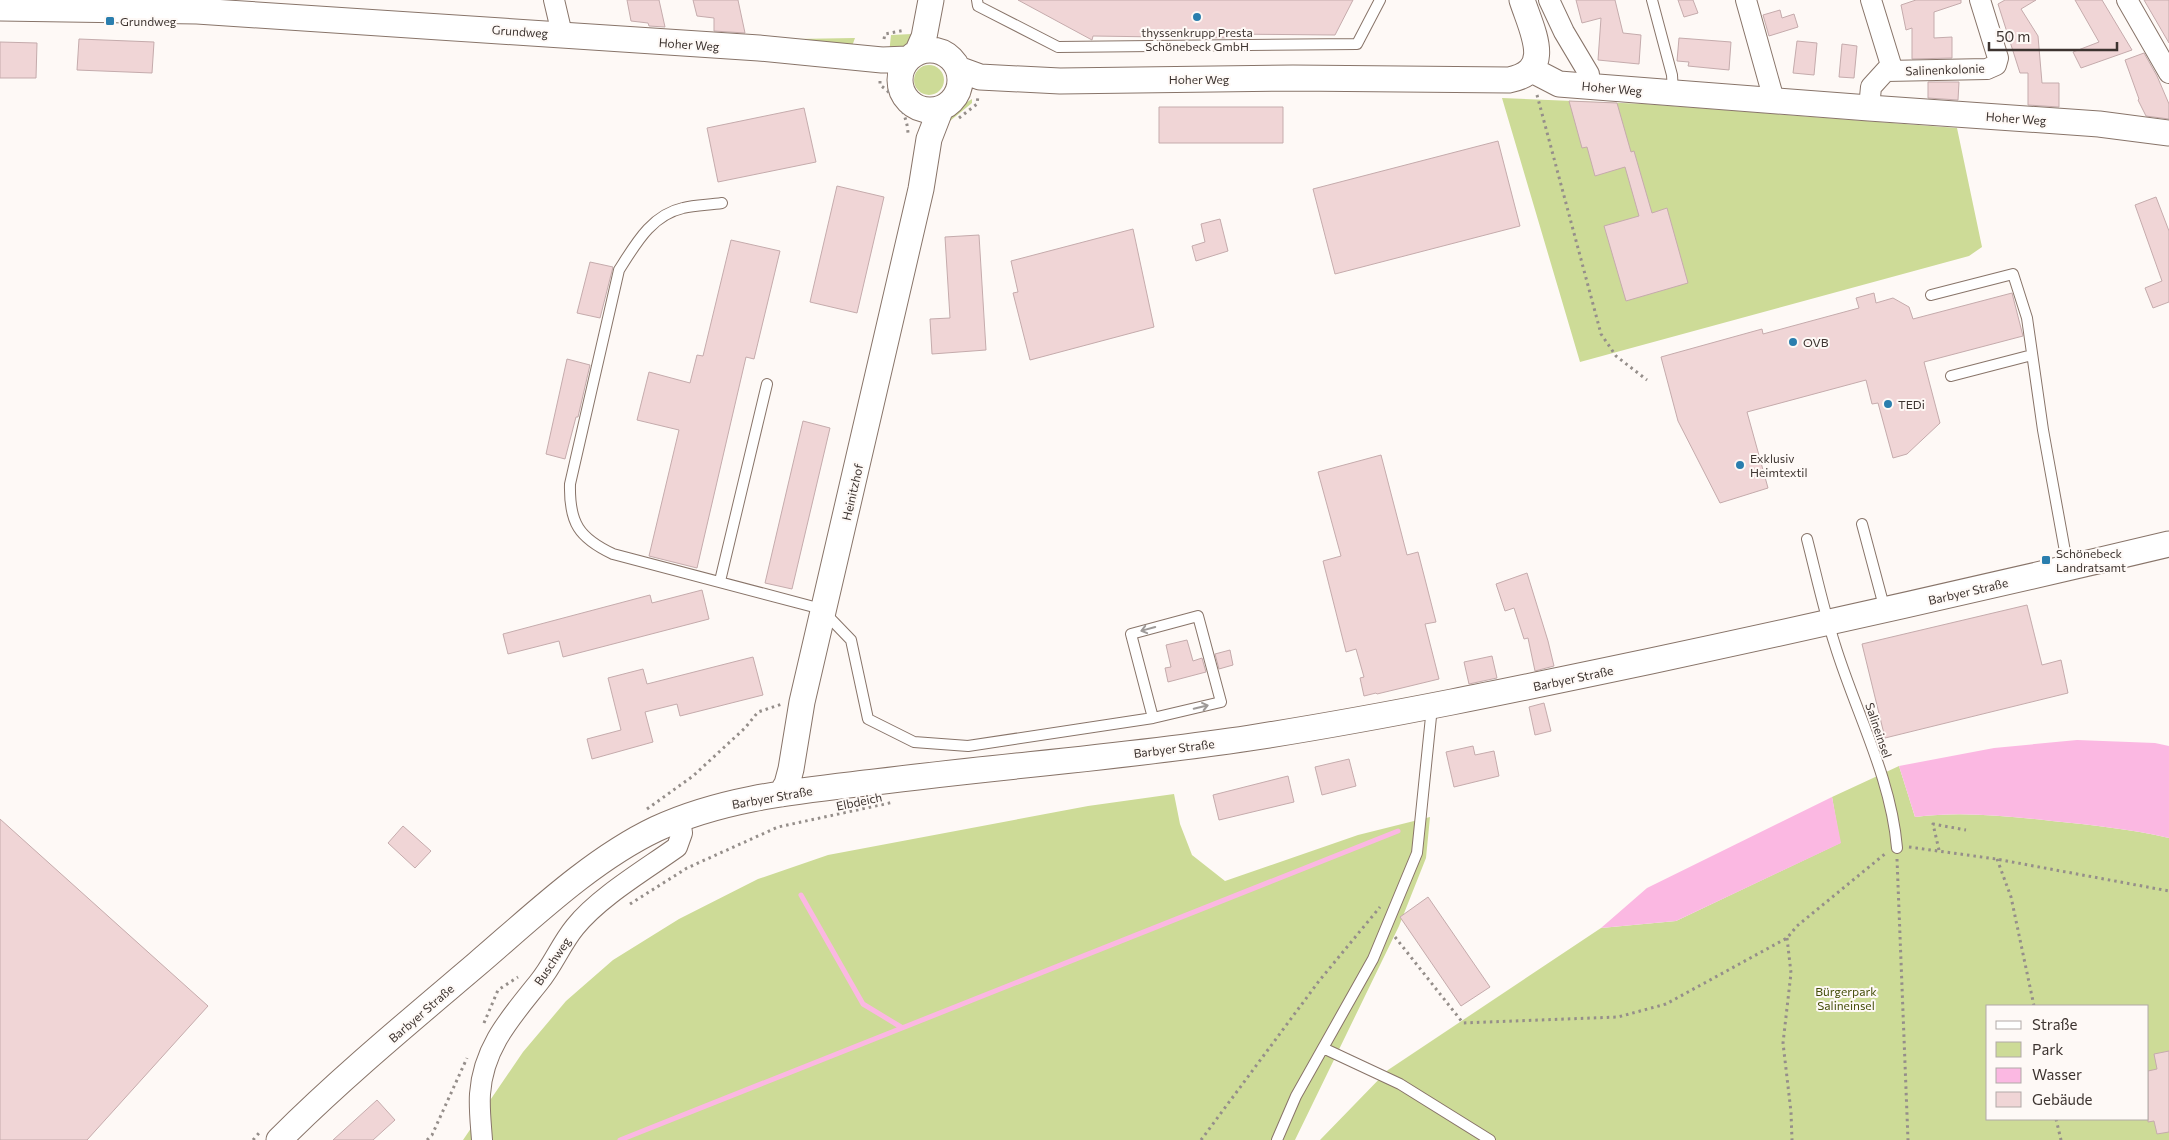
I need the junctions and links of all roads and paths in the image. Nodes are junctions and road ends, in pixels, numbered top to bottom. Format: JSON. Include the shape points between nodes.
{"nodes":[{"id":1,"x":554,"y":0,"type":"edge"},
{"id":2,"x":931,"y":0,"type":"edge"},
{"id":3,"x":938,"y":0,"type":"edge"},
{"id":4,"x":977,"y":0,"type":"edge"},
{"id":5,"x":1380,"y":0,"type":"edge"},
{"id":6,"x":1522,"y":0,"type":"edge"},
{"id":7,"x":1549,"y":0,"type":"edge"},
{"id":8,"x":1652,"y":0,"type":"edge"},
{"id":9,"x":1746,"y":0,"type":"edge"},
{"id":10,"x":1871,"y":0,"type":"edge"},
{"id":11,"x":1980,"y":0,"type":"edge"},
{"id":12,"x":2126,"y":0,"type":"edge"},
{"id":13,"x":0,"y":8,"type":"edge"},
{"id":14,"x":908,"y":30,"type":"dead end"},
{"id":15,"x":562,"y":34,"type":"junction"},
{"id":16,"x":885,"y":34,"type":"dead end"},
{"id":17,"x":816,"y":54,"type":"junction"},
{"id":18,"x":913,"y":56,"type":"junction"},
{"id":19,"x":952,"y":61,"type":"junction"},
{"id":20,"x":1532,"y":70,"type":"junction"},
{"id":21,"x":1886,"y":71,"type":"junction"},
{"id":22,"x":2169,"y":73,"type":"edge"},
{"id":23,"x":1060,"y":81,"type":"junction"},
{"id":24,"x":1588,"y":86,"type":"junction"},
{"id":25,"x":897,"y":89,"type":"junction"},
{"id":26,"x":1673,"y":93,"type":"junction"},
{"id":27,"x":1774,"y":100,"type":"junction"},
{"id":28,"x":948,"y":103,"type":"junction"},
{"id":29,"x":1869,"y":108,"type":"junction"},
{"id":30,"x":2169,"y":133,"type":"edge"},
{"id":31,"x":908,"y":136,"type":"dead end"},
{"id":32,"x":921,"y":189,"type":"junction"},
{"id":33,"x":722,"y":203,"type":"dead end"},
{"id":34,"x":1931,"y":296,"type":"dead end"},
{"id":35,"x":2032,"y":355,"type":"junction"},
{"id":36,"x":1951,"y":376,"type":"dead end"},
{"id":37,"x":1647,"y":380,"type":"dead end"},
{"id":38,"x":768,"y":384,"type":"dead end"},
{"id":39,"x":1862,"y":524,"type":"dead end"},
{"id":40,"x":1807,"y":539,"type":"dead end"},
{"id":41,"x":2169,"y":544,"type":"edge"},
{"id":42,"x":2068,"y":568,"type":"junction"},
{"id":43,"x":720,"y":581,"type":"junction"},
{"id":44,"x":1885,"y":610,"type":"junction"},
{"id":45,"x":824,"y":612,"type":"junction"},
{"id":46,"x":1830,"y":622,"type":"junction"},
{"id":47,"x":790,"y":701,"type":"dead end"},
{"id":48,"x":1432,"y":707,"type":"junction"},
{"id":49,"x":1153,"y":718,"type":"junction"},
{"id":50,"x":781,"y":794,"type":"junction"},
{"id":51,"x":903,"y":800,"type":"dead end"},
{"id":52,"x":640,"y":814,"type":"dead end"},
{"id":53,"x":680,"y":819,"type":"junction"},
{"id":54,"x":1966,"y":830,"type":"dead end"},
{"id":55,"x":1897,"y":848,"type":"junction"},
{"id":56,"x":1939,"y":850,"type":"junction"},
{"id":57,"x":1996,"y":859,"type":"junction"},
{"id":58,"x":2169,"y":891,"type":"edge"},
{"id":59,"x":1401,"y":893,"type":"junction"},
{"id":60,"x":628,"y":905,"type":"dead end"},
{"id":61,"x":1387,"y":926,"type":"junction"},
{"id":62,"x":1787,"y":938,"type":"junction"},
{"id":63,"x":2034,"y":1005,"type":"edge"},
{"id":64,"x":1323,"y":1048,"type":"junction"},
{"id":65,"x":2056,"y":1120,"type":"edge"},
{"id":66,"x":270,"y":1135,"type":"edge"},
{"id":67,"x":252,"y":1140,"type":"edge"},
{"id":68,"x":482,"y":1140,"type":"edge"},
{"id":69,"x":1201,"y":1140,"type":"edge"},
{"id":70,"x":1276,"y":1140,"type":"edge"},
{"id":71,"x":1490,"y":1140,"type":"edge"},
{"id":72,"x":1792,"y":1140,"type":"edge"},
{"id":73,"x":1908,"y":1140,"type":"edge"},
{"id":74,"x":2061,"y":1140,"type":"edge"}],
"edges":[{"from":1,"to":15,"type":"street"},
{"from":2,"to":18,"type":"street","via":[[924,37]]},
{"from":3,"to":19,"type":"street"},
{"from":4,"to":5,"type":"lane","via":[[978,6],[1058,47],[1356,44]]},
{"from":6,"to":20,"type":"street","via":[[1538,53]]},
{"from":7,"to":24,"type":"street","via":[[1589,74]]},
{"from":8,"to":26,"type":"lane","via":[[1674,83]]},
{"from":9,"to":27,"type":"street"},
{"from":10,"to":21,"type":"street","name":"Salinenkolonie","via":[[1891,65]]},
{"from":11,"to":21,"type":"street","name":"Salinenkolonie","via":[[1998,58],[1996,65],[1987,69]]},
{"from":12,"to":22,"type":"street"},
{"from":13,"to":15,"type":"street","name":"Grundweg","via":[[197,11]]},
{"from":14,"to":16,"type":"path"},
{"from":15,"to":17,"type":"street","name":"Hoher Weg"},
{"from":17,"to":18,"type":"street","name":"Hoher Weg","via":[[882,60]]},
{"from":17,"to":25,"type":"street","name":"Hoher Weg"},
{"from":18,"to":19,"type":"street","via":[[926,50]]},
{"from":18,"to":25,"type":"street","via":[[902,67]]},
{"from":19,"to":23,"type":"street","name":"Hoher Weg","via":[[980,77]]},
{"from":19,"to":28,"type":"street","via":[[960,78]]},
{"from":20,"to":23,"type":"street","name":"Hoher Weg","via":[[1522,78],[1509,80],[1283,78]]},
{"from":20,"to":24,"type":"street","name":"Hoher Weg","via":[[1559,84]]},
{"from":20,"to":37,"type":"path","via":[[1601,334],[1616,356]]},
{"from":21,"to":29,"type":"street","via":[[1871,87]]},
{"from":23,"to":28,"type":"street","name":"Hoher Weg","via":[[1025,91],[975,92]]},
{"from":24,"to":26,"type":"street","name":"Hoher Weg"},
{"from":25,"to":28,"type":"street","via":[[925,110]]},
{"from":25,"to":31,"type":"path","via":[[880,85],[889,91],[904,114]]},
{"from":25,"to":32,"type":"street","name":"Heinitzhof","via":[[918,132]]},
{"from":26,"to":27,"type":"street","name":"Hoher Weg"},
{"from":27,"to":29,"type":"street","name":"Hoher Weg"},
{"from":28,"to":32,"type":"street","name":"Heinitzhof","via":[[929,139]]},
{"from":29,"to":30,"type":"street","name":"Hoher Weg","via":[[2099,124]]},
{"from":32,"to":45,"type":"street","name":"Heinitzhof"},
{"from":33,"to":43,"type":"lane","via":[[681,208],[656,220],[619,270],[570,484],[569,506],[577,528],[593,544],[613,554]]},
{"from":34,"to":35,"type":"lane","via":[[2013,274],[2027,318]]},
{"from":35,"to":36,"type":"lane"},
{"from":35,"to":42,"type":"lane"},
{"from":38,"to":43,"type":"lane"},
{"from":39,"to":44,"type":"lane"},
{"from":40,"to":46,"type":"lane","name":"Salineinsel"},
{"from":41,"to":42,"type":"street","name":"Barbyer Straße"},
{"from":42,"to":44,"type":"street","name":"Barbyer Straße"},
{"from":43,"to":45,"type":"lane","via":[[814,606]]},
{"from":44,"to":46,"type":"street","name":"Barbyer Straße"},
{"from":45,"to":49,"type":"lane","via":[[851,640],[868,719],[914,742],[968,746]]},
{"from":45,"to":50,"type":"street","name":"Heinitzhof","via":[[802,702],[791,769]]},
{"from":46,"to":48,"type":"street","name":"Barbyer Straße"},
{"from":46,"to":55,"type":"lane","name":"Salineinsel","via":[[1835,645],[1874,747]]},
{"from":47,"to":52,"type":"path","via":[[758,712],[693,776]]},
{"from":48,"to":50,"type":"street","name":"Barbyer Straße","via":[[1191,747]]},
{"from":48,"to":59,"type":"lane","via":[[1418,853]]},
{"from":49,"to":49,"type":"lane","one_way":true,"via":[[1221,702],[1198,616],[1131,634]]},
{"from":50,"to":53,"type":"street","name":"Barbyer Straße","via":[[712,808]]},
{"from":51,"to":60,"type":"path","name":"Elbdeich","via":[[778,827],[687,868]]},
{"from":53,"to":66,"type":"street","name":"Barbyer Straße","via":[[627,846],[562,892]]},
{"from":53,"to":68,"type":"street","name":"Buschweg","via":[[682,833],[676,847],[593,908],[575,927],[540,980],[504,1024],[487,1061],[480,1094]]},
{"from":54,"to":56,"type":"path","via":[[1932,824]]},
{"from":55,"to":56,"type":"path","via":[[1911,846]]},
{"from":55,"to":62,"type":"path","via":[[1883,854]]},
{"from":55,"to":73,"type":"path"},
{"from":56,"to":57,"type":"path"},
{"from":57,"to":58,"type":"path"},
{"from":57,"to":63,"type":"path","via":[[2011,897]]},
{"from":59,"to":61,"type":"lane"},
{"from":59,"to":69,"type":"path","via":[[1378,908],[1319,981]]},
{"from":61,"to":62,"type":"path","via":[[1463,1023],[1618,1017],[1666,1004]]},
{"from":61,"to":64,"type":"lane","via":[[1373,959]]},
{"from":62,"to":72,"type":"path","via":[[1791,973],[1782,1043]]},
{"from":64,"to":70,"type":"lane"},
{"from":64,"to":71,"type":"lane","via":[[1416,1092]]},
{"from":65,"to":74,"type":"path"},
{"from":66,"to":67,"type":"path"}]}
